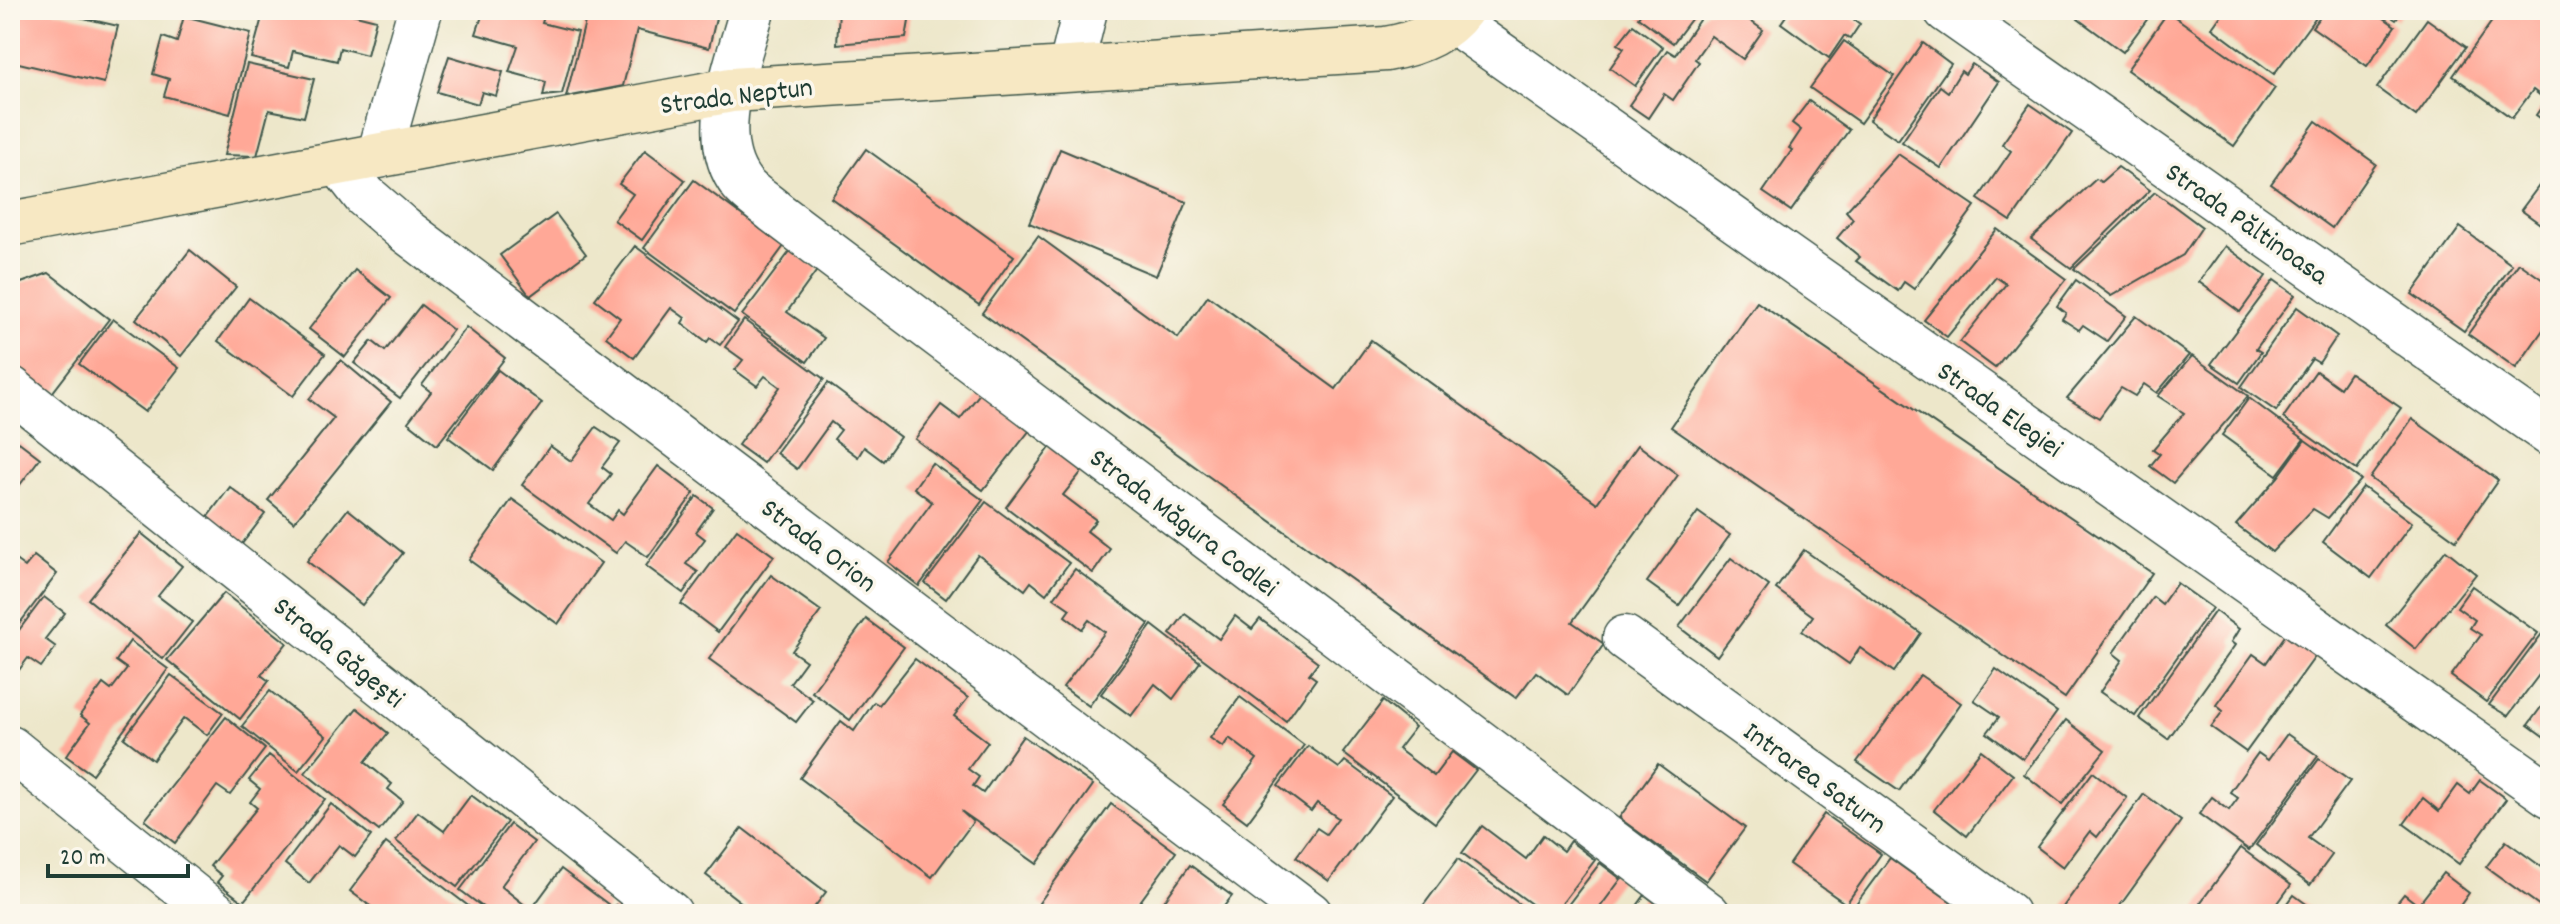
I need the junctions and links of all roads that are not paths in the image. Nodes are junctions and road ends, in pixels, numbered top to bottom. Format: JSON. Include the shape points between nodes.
{"nodes":[{"id":1,"x":420,"y":10,"type":"edge"},
{"id":2,"x":752,"y":10,"type":"edge"},
{"id":3,"x":1085,"y":10,"type":"edge"},
{"id":4,"x":1946,"y":10,"type":"edge"},
{"id":5,"x":1457,"y":15,"type":"edge"},
{"id":6,"x":1071,"y":67,"type":"junction"},
{"id":7,"x":731,"y":90,"type":"junction"},
{"id":8,"x":359,"y":160,"type":"junction"},
{"id":9,"x":10,"y":224,"type":"edge"},
{"id":10,"x":10,"y":388,"type":"edge"},
{"id":11,"x":2550,"y":434,"type":"edge"},
{"id":12,"x":1625,"y":638,"type":"dead end"},
{"id":13,"x":10,"y":748,"type":"edge"},
{"id":14,"x":2550,"y":795,"type":"edge"},
{"id":15,"x":216,"y":914,"type":"edge"},
{"id":16,"x":670,"y":914,"type":"edge"},
{"id":17,"x":1310,"y":914,"type":"edge"},
{"id":18,"x":1708,"y":914,"type":"edge"},
{"id":19,"x":2007,"y":914,"type":"edge"}],
"edges":[{"from":1,"to":8,"type":"street"},
{"from":2,"to":7,"type":"street","name":"Strada Măgura Codlei"},
{"from":3,"to":6,"type":"street"},
{"from":4,"to":11,"type":"street","name":"Strada Păltinoasa"},
{"from":5,"to":6,"type":"street","name":"Strada Neptun","via":[[1427,38],[1386,49]]},
{"from":5,"to":14,"type":"street","name":"Strada Elegiei"},
{"from":6,"to":7,"type":"street","name":"Strada Neptun"},
{"from":7,"to":8,"type":"street","name":"Strada Neptun"},
{"from":7,"to":18,"type":"street","name":"Strada Măgura Codlei","via":[[725,130],[729,157],[741,183],[775,212]]},
{"from":8,"to":9,"type":"street","name":"Strada Neptun"},
{"from":8,"to":17,"type":"street","name":"Strada Orion","via":[[365,196],[402,228]]},
{"from":10,"to":16,"type":"street","name":"Strada Găgești"},
{"from":12,"to":19,"type":"street","name":"Intrarea Saturn"},
{"from":13,"to":15,"type":"street"}]}
